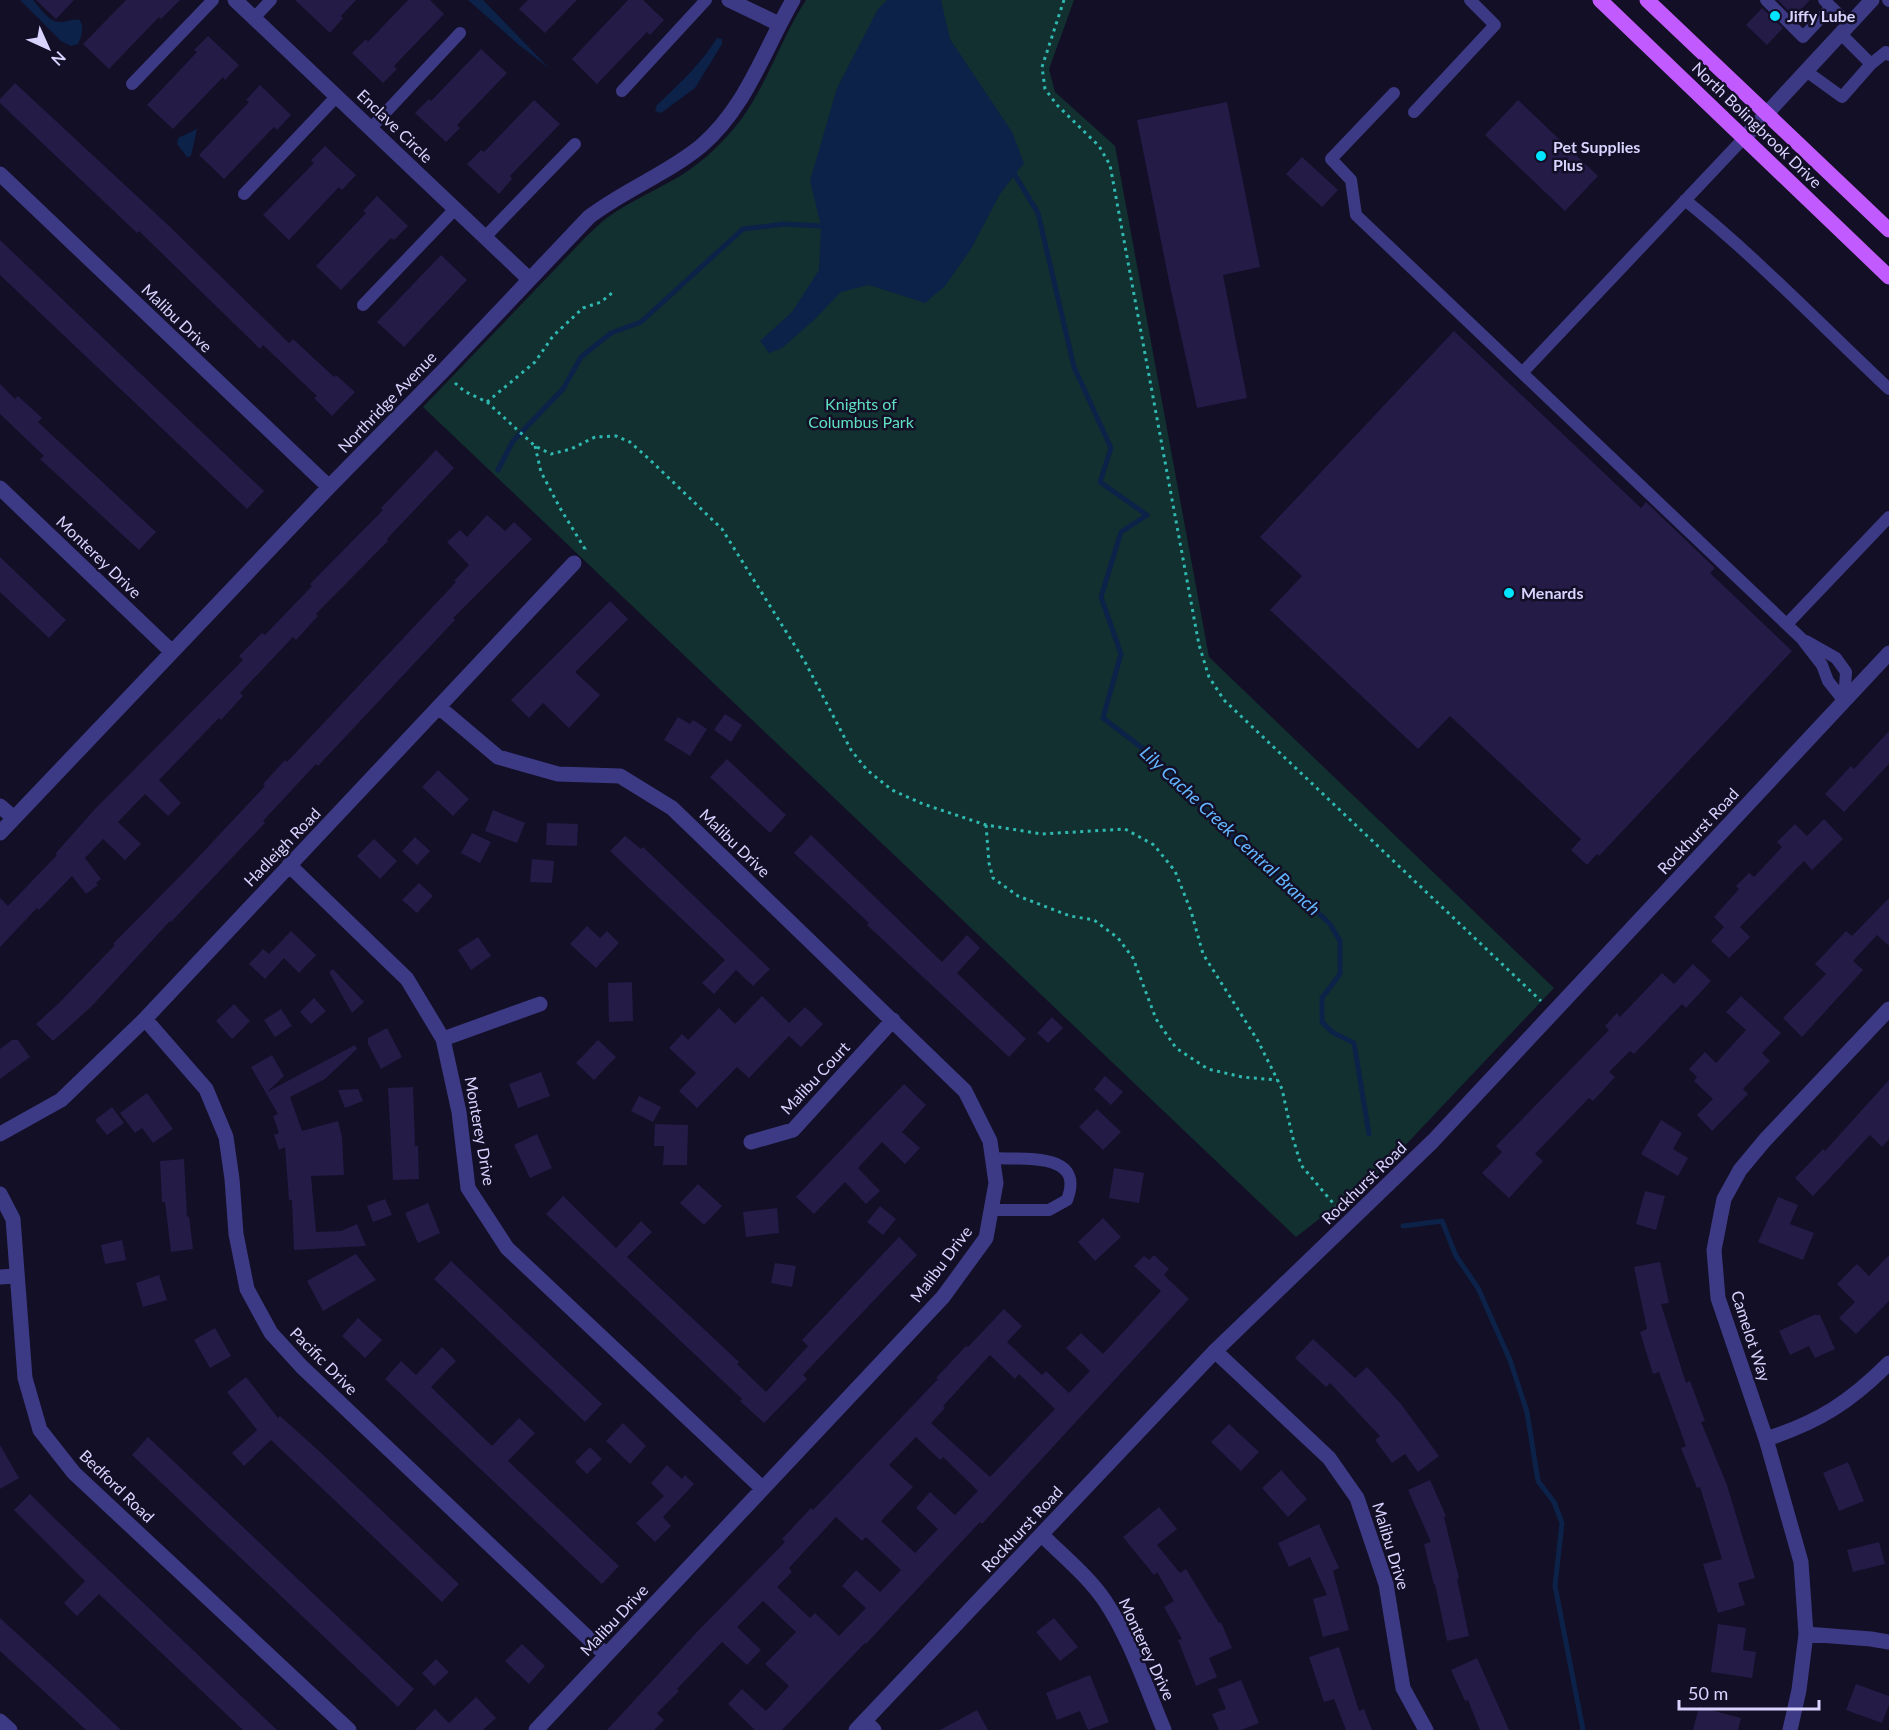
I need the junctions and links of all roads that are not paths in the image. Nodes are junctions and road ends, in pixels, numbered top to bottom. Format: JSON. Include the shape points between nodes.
{"nodes":[{"id":1,"x":213,"y":0,"type":"edge"},
{"id":2,"x":235,"y":0,"type":"edge"},
{"id":3,"x":271,"y":0,"type":"edge"},
{"id":4,"x":706,"y":0,"type":"edge"},
{"id":5,"x":729,"y":0,"type":"edge"},
{"id":6,"x":792,"y":0,"type":"edge"},
{"id":7,"x":1470,"y":0,"type":"edge"},
{"id":8,"x":1600,"y":0,"type":"edge"},
{"id":9,"x":1647,"y":0,"type":"edge"},
{"id":10,"x":1766,"y":0,"type":"edge"},
{"id":11,"x":1872,"y":0,"type":"edge"},
{"id":12,"x":1827,"y":4,"type":"edge"},
{"id":13,"x":254,"y":18,"type":"junction"},
{"id":14,"x":779,"y":24,"type":"junction"},
{"id":15,"x":1845,"y":29,"type":"junction"},
{"id":16,"x":460,"y":33,"type":"dead end"},
{"id":17,"x":1889,"y":55,"type":"edge"},
{"id":18,"x":1871,"y":64,"type":"junction"},
{"id":19,"x":1806,"y":71,"type":"junction"},
{"id":20,"x":132,"y":84,"type":"dead end"},
{"id":21,"x":622,"y":90,"type":"dead end"},
{"id":22,"x":1394,"y":93,"type":"dead end"},
{"id":23,"x":337,"y":96,"type":"junction"},
{"id":24,"x":1414,"y":112,"type":"dead end"},
{"id":25,"x":1766,"y":114,"type":"junction"},
{"id":26,"x":370,"y":128,"type":"junction"},
{"id":27,"x":1744,"y":138,"type":"junction"},
{"id":28,"x":575,"y":144,"type":"dead end"},
{"id":29,"x":0,"y":174,"type":"edge"},
{"id":30,"x":244,"y":194,"type":"dead end"},
{"id":31,"x":1685,"y":200,"type":"junction"},
{"id":32,"x":455,"y":209,"type":"junction"},
{"id":33,"x":1889,"y":230,"type":"edge"},
{"id":34,"x":485,"y":237,"type":"junction"},
{"id":35,"x":1889,"y":277,"type":"edge"},
{"id":36,"x":529,"y":279,"type":"junction"},
{"id":37,"x":363,"y":305,"type":"dead end"},
{"id":38,"x":1523,"y":372,"type":"junction"},
{"id":39,"x":1889,"y":389,"type":"edge"},
{"id":40,"x":329,"y":487,"type":"junction"},
{"id":41,"x":0,"y":488,"type":"edge"},
{"id":42,"x":1889,"y":517,"type":"edge"},
{"id":43,"x":574,"y":563,"type":"road end"},
{"id":44,"x":1787,"y":624,"type":"junction"},
{"id":45,"x":1802,"y":639,"type":"junction"},
{"id":46,"x":172,"y":652,"type":"junction"},
{"id":47,"x":1889,"y":653,"type":"edge"},
{"id":48,"x":1844,"y":701,"type":"junction"},
{"id":49,"x":440,"y":708,"type":"junction"},
{"id":50,"x":0,"y":806,"type":"edge"},
{"id":51,"x":14,"y":818,"type":"junction"},
{"id":52,"x":0,"y":833,"type":"edge"},
{"id":53,"x":289,"y":866,"type":"junction"},
{"id":54,"x":540,"y":1004,"type":"dead end"},
{"id":55,"x":1889,"y":1009,"type":"edge"},
{"id":56,"x":144,"y":1019,"type":"junction"},
{"id":57,"x":893,"y":1020,"type":"junction"},
{"id":58,"x":443,"y":1039,"type":"junction"},
{"id":59,"x":0,"y":1134,"type":"edge"},
{"id":60,"x":751,"y":1142,"type":"dead end"},
{"id":61,"x":993,"y":1158,"type":"junction"},
{"id":62,"x":0,"y":1194,"type":"edge"},
{"id":63,"x":991,"y":1210,"type":"junction"},
{"id":64,"x":18,"y":1276,"type":"junction"},
{"id":65,"x":0,"y":1277,"type":"edge"},
{"id":66,"x":1215,"y":1351,"type":"junction"},
{"id":67,"x":1889,"y":1363,"type":"edge"},
{"id":68,"x":1766,"y":1439,"type":"junction"},
{"id":69,"x":762,"y":1488,"type":"junction"},
{"id":70,"x":1042,"y":1535,"type":"junction"},
{"id":71,"x":1806,"y":1634,"type":"junction"},
{"id":72,"x":1889,"y":1642,"type":"edge"},
{"id":73,"x":606,"y":1655,"type":"junction"},
{"id":74,"x":0,"y":1721,"type":"edge"},
{"id":75,"x":865,"y":1727,"type":"edge"},
{"id":76,"x":10,"y":1730,"type":"edge"},
{"id":77,"x":349,"y":1730,"type":"edge"},
{"id":78,"x":536,"y":1730,"type":"edge"},
{"id":79,"x":1164,"y":1730,"type":"edge"},
{"id":80,"x":1426,"y":1730,"type":"edge"},
{"id":81,"x":1790,"y":1730,"type":"edge"}],
"edges":[{"from":1,"to":20,"type":"lane"},
{"from":2,"to":13,"type":"street","name":"Enclave Circle"},
{"from":3,"to":13,"type":"lane"},
{"from":4,"to":21,"type":"lane"},
{"from":5,"to":14,"type":"street"},
{"from":6,"to":14,"type":"street","name":"Northridge Avenue"},
{"from":7,"to":24,"type":"lane","via":[[1495,25]]},
{"from":8,"to":27,"type":"main road","name":"North Bolingbrook Drive"},
{"from":9,"to":25,"type":"main road","name":"North Bolingbrook Drive"},
{"from":10,"to":12,"type":"lane","via":[[1803,37]]},
{"from":11,"to":15,"type":"street"},
{"from":12,"to":15,"type":"lane"},
{"from":13,"to":23,"type":"street","name":"Enclave Circle"},
{"from":14,"to":36,"type":"street","name":"Northridge Avenue","via":[[742,98],[715,132],[686,158],[589,217]]},
{"from":15,"to":18,"type":"lane"},
{"from":15,"to":19,"type":"street"},
{"from":16,"to":26,"type":"lane"},
{"from":17,"to":18,"type":"lane","via":[[1886,52]]},
{"from":18,"to":19,"type":"lane","via":[[1842,97]]},
{"from":19,"to":25,"type":"street"},
{"from":22,"to":38,"type":"lane","via":[[1331,159],[1351,180],[1356,215]]},
{"from":23,"to":26,"type":"street","name":"Enclave Circle"},
{"from":23,"to":30,"type":"lane"},
{"from":25,"to":27,"type":"street"},
{"from":25,"to":33,"type":"main road","name":"North Bolingbrook Drive"},
{"from":26,"to":32,"type":"street","name":"Enclave Circle"},
{"from":27,"to":31,"type":"lane"},
{"from":27,"to":35,"type":"main road","name":"North Bolingbrook Drive"},
{"from":28,"to":34,"type":"lane"},
{"from":29,"to":40,"type":"street","name":"Malibu Drive"},
{"from":31,"to":38,"type":"lane"},
{"from":31,"to":39,"type":"lane","via":[[1730,236]]},
{"from":32,"to":34,"type":"street","name":"Enclave Circle"},
{"from":32,"to":37,"type":"lane"},
{"from":34,"to":36,"type":"street","name":"Enclave Circle"},
{"from":36,"to":40,"type":"street","name":"Northridge Avenue"},
{"from":38,"to":44,"type":"lane"},
{"from":40,"to":46,"type":"street","name":"Northridge Avenue"},
{"from":41,"to":46,"type":"street","name":"Monterey Drive"},
{"from":42,"to":44,"type":"lane"},
{"from":43,"to":49,"type":"street","name":"Hadleigh Road"},
{"from":44,"to":45,"type":"lane"},
{"from":45,"to":48,"type":"lane"},
{"from":45,"to":48,"type":"lane","via":[[1836,658],[1846,672]]},
{"from":46,"to":51,"type":"street","name":"Northridge Avenue"},
{"from":47,"to":48,"type":"street","name":"Rockhurst Road"},
{"from":48,"to":66,"type":"street","name":"Rockhurst Road","via":[[1433,1141]]},
{"from":49,"to":53,"type":"street","name":"Hadleigh Road"},
{"from":49,"to":57,"type":"street","name":"Malibu Drive","via":[[498,757],[558,774],[620,776],[672,808]]},
{"from":50,"to":51,"type":"street"},
{"from":51,"to":52,"type":"street","name":"Northridge Avenue"},
{"from":53,"to":56,"type":"street","name":"Hadleigh Road"},
{"from":53,"to":58,"type":"street","name":"Monterey Drive","via":[[408,979]]},
{"from":54,"to":58,"type":"street"},
{"from":55,"to":68,"type":"street","name":"Camelot Way","via":[[1766,1140],[1740,1170],[1724,1199],[1714,1250],[1718,1298]]},
{"from":56,"to":59,"type":"street","name":"Hadleigh Road","via":[[62,1100]]},
{"from":56,"to":73,"type":"street","name":"Pacific Drive","via":[[206,1089],[226,1137],[236,1234],[247,1289],[271,1333],[302,1367]]},
{"from":57,"to":60,"type":"street","name":"Malibu Court","via":[[793,1130]]},
{"from":57,"to":61,"type":"street","name":"Malibu Drive","via":[[965,1091],[990,1141]]},
{"from":58,"to":69,"type":"street","name":"Monterey Drive","via":[[459,1112],[468,1188],[507,1248]]},
{"from":61,"to":63,"type":"street","name":"Malibu Drive","via":[[996,1183]]},
{"from":61,"to":63,"type":"lane","via":[[1052,1161],[1069,1172],[1071,1182],[1067,1200],[1049,1210]]},
{"from":62,"to":64,"type":"street","name":"Bedford Road","via":[[13,1219]]},
{"from":63,"to":69,"type":"street","name":"Malibu Drive","via":[[986,1238],[943,1297]]},
{"from":64,"to":65,"type":"street"},
{"from":64,"to":77,"type":"street","name":"Bedford Road","via":[[25,1378],[40,1430],[74,1473]]},
{"from":66,"to":70,"type":"street","name":"Rockhurst Road"},
{"from":66,"to":80,"type":"street","name":"Malibu Drive","via":[[1329,1458],[1357,1498],[1386,1584],[1403,1688]]},
{"from":67,"to":68,"type":"street","via":[[1832,1412]]},
{"from":68,"to":71,"type":"street","name":"Camelot Way","via":[[1801,1562]]},
{"from":69,"to":73,"type":"street","name":"Malibu Drive"},
{"from":70,"to":75,"type":"street","name":"Rockhurst Road"},
{"from":70,"to":79,"type":"street","name":"Monterey Drive","via":[[1091,1584],[1112,1613]]},
{"from":71,"to":72,"type":"street"},
{"from":71,"to":81,"type":"street","name":"Camelot Way"},
{"from":73,"to":78,"type":"street","name":"Malibu Drive"},
{"from":74,"to":76,"type":"street"}]}
